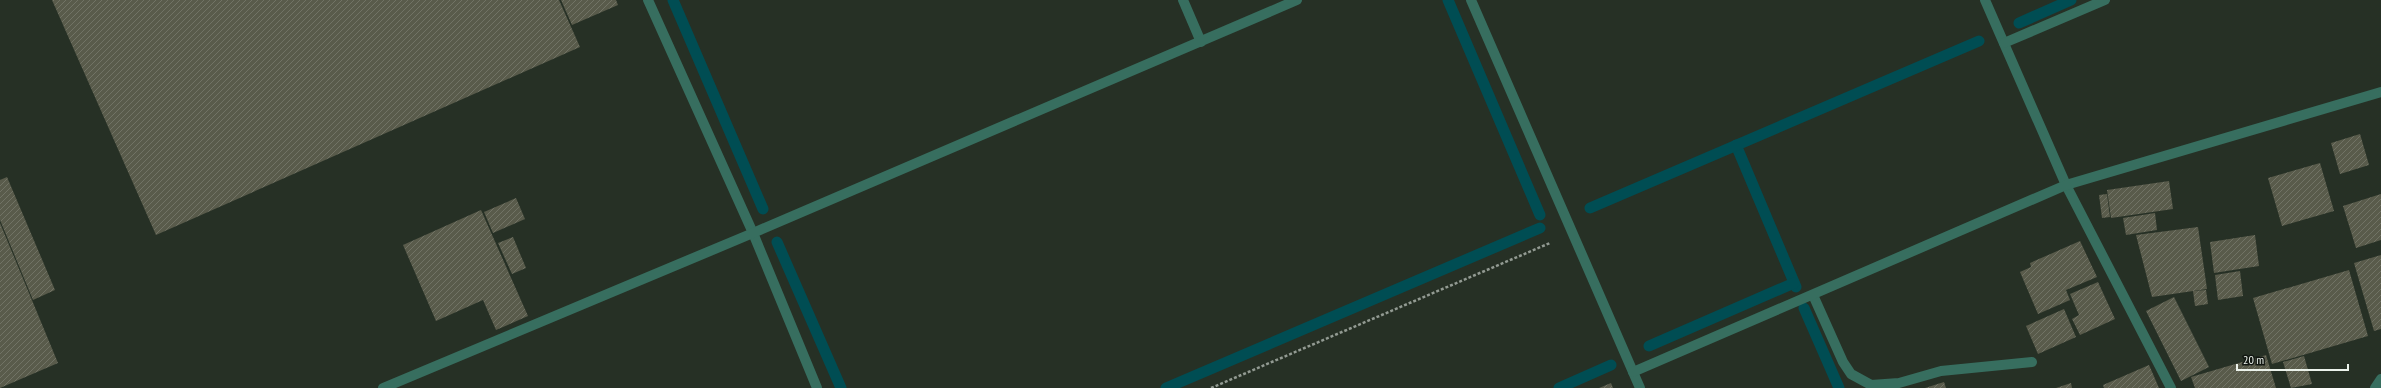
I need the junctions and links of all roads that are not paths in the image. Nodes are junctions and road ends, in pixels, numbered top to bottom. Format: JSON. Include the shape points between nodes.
{"nodes":[{"id":1,"x":648,"y":0,"type":"edge"},
{"id":2,"x":1183,"y":0,"type":"edge"},
{"id":3,"x":1297,"y":0,"type":"edge"},
{"id":4,"x":1471,"y":0,"type":"edge"},
{"id":5,"x":1985,"y":0,"type":"edge"},
{"id":6,"x":2105,"y":0,"type":"edge"},
{"id":7,"x":1201,"y":42,"type":"junction"},
{"id":8,"x":2004,"y":43,"type":"junction"},
{"id":9,"x":2381,"y":92,"type":"edge"},
{"id":10,"x":2066,"y":185,"type":"junction"},
{"id":11,"x":753,"y":233,"type":"junction"},
{"id":12,"x":1813,"y":295,"type":"junction"},
{"id":13,"x":2032,"y":362,"type":"dead end"},
{"id":14,"x":1633,"y":372,"type":"junction"},
{"id":15,"x":2381,"y":379,"type":"edge"},
{"id":16,"x":383,"y":388,"type":"edge"},
{"id":17,"x":817,"y":388,"type":"edge"},
{"id":18,"x":1640,"y":388,"type":"edge"},
{"id":19,"x":2171,"y":388,"type":"edge"},
{"id":20,"x":2374,"y":388,"type":"edge"}],
"edges":[{"from":1,"to":11,"type":"street"},
{"from":2,"to":7,"type":"street"},
{"from":3,"to":7,"type":"street"},
{"from":4,"to":14,"type":"street"},
{"from":5,"to":8,"type":"street"},
{"from":6,"to":8,"type":"street"},
{"from":7,"to":11,"type":"street"},
{"from":8,"to":10,"type":"street"},
{"from":9,"to":10,"type":"street"},
{"from":10,"to":12,"type":"street"},
{"from":10,"to":19,"type":"street"},
{"from":11,"to":16,"type":"street"},
{"from":11,"to":17,"type":"street"},
{"from":12,"to":13,"type":"street","via":[[1850,374],[1872,385],[1899,383],[1941,371]]},
{"from":12,"to":14,"type":"street"},
{"from":14,"to":18,"type":"street"},
{"from":15,"to":20,"type":"street"}]}
